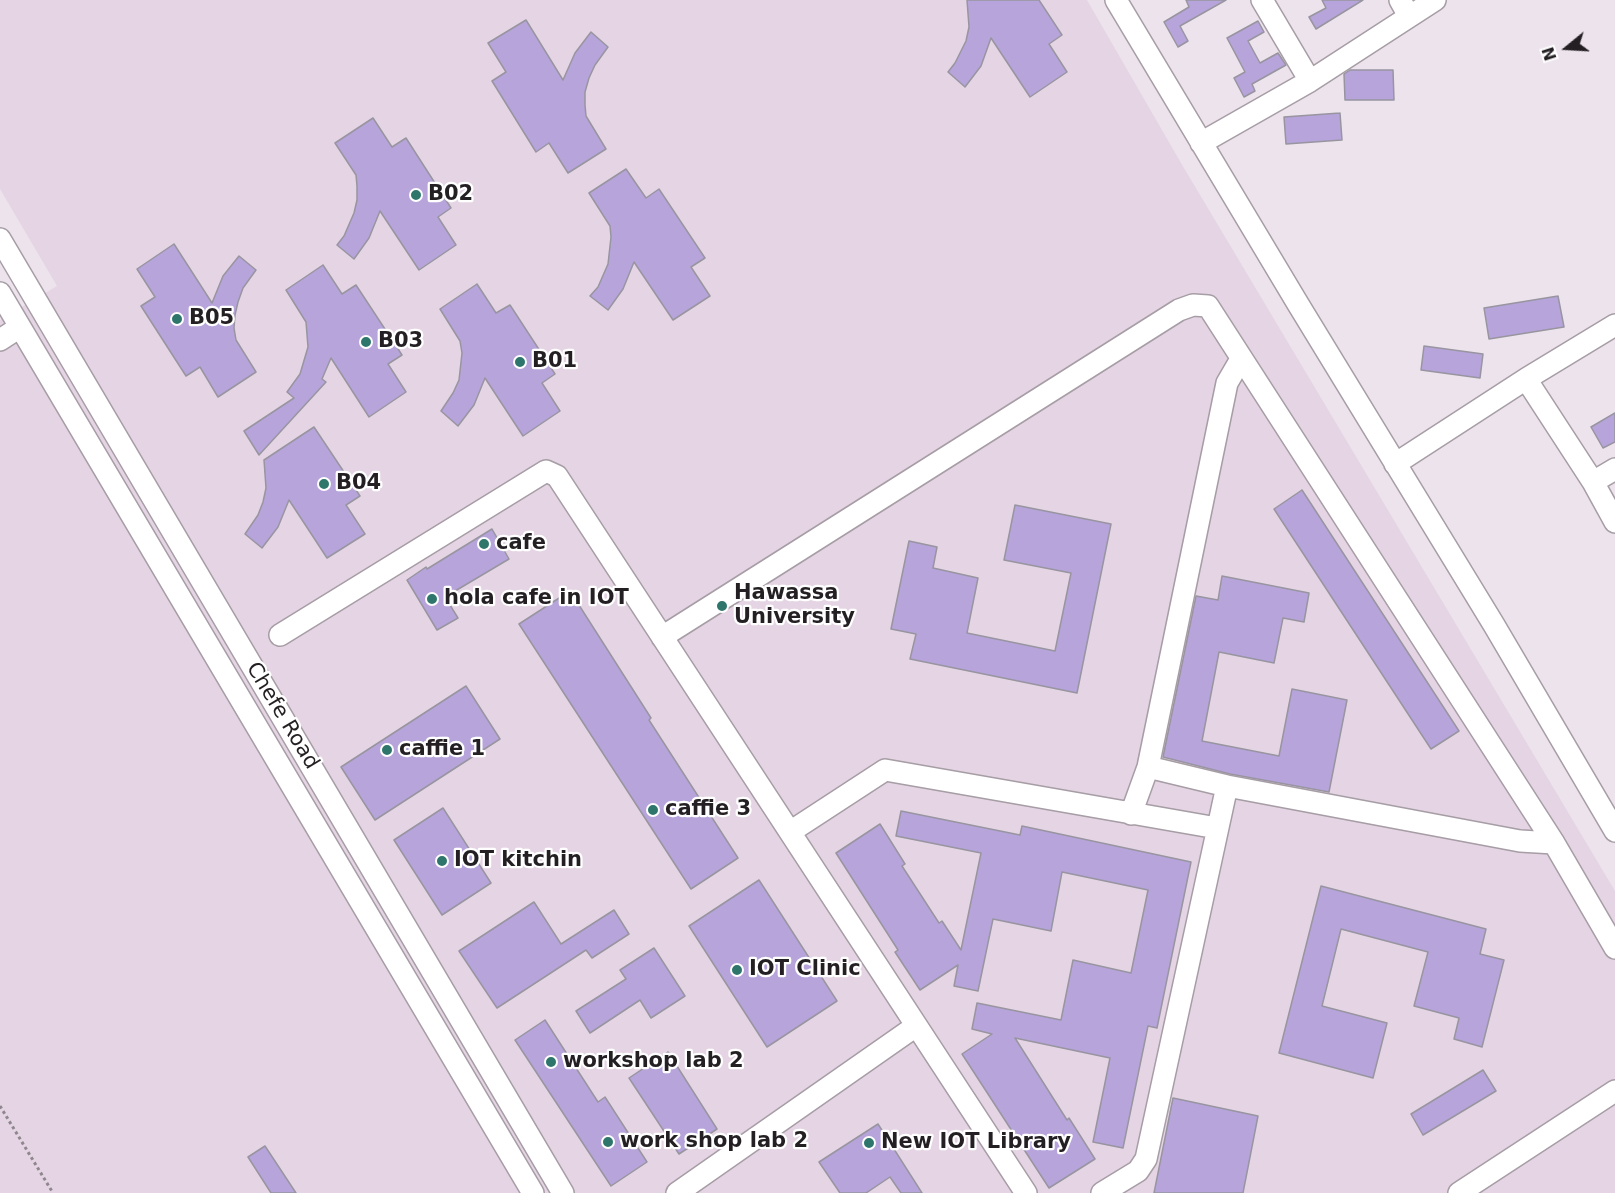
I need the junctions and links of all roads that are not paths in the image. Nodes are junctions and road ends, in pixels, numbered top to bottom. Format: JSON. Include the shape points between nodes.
{"nodes":[{"id":1,"x":1116,"y":0,"type":"edge"},
{"id":2,"x":1262,"y":0,"type":"edge"},
{"id":3,"x":1435,"y":0,"type":"edge"},
{"id":4,"x":1405,"y":8,"type":"edge"},
{"id":5,"x":1310,"y":81,"type":"junction"},
{"id":6,"x":1201,"y":142,"type":"junction"},
{"id":7,"x":0,"y":239,"type":"edge"},
{"id":8,"x":0,"y":293,"type":"edge"},
{"id":9,"x":1615,"y":325,"type":"edge"},
{"id":10,"x":20,"y":327,"type":"junction"},
{"id":11,"x":0,"y":340,"type":"edge"},
{"id":12,"x":1241,"y":359,"type":"junction"},
{"id":13,"x":1526,"y":379,"type":"junction"},
{"id":14,"x":1395,"y":464,"type":"junction"},
{"id":15,"x":1615,"y":469,"type":"edge"},
{"id":16,"x":1593,"y":482,"type":"junction"},
{"id":17,"x":1615,"y":522,"type":"edge"},
{"id":18,"x":280,"y":635,"type":"dead end"},
{"id":19,"x":662,"y":636,"type":"junction"},
{"id":20,"x":1148,"y":767,"type":"junction"},
{"id":21,"x":1227,"y":786,"type":"junction"},
{"id":22,"x":1131,"y":814,"type":"junction"},
{"id":23,"x":1217,"y":828,"type":"junction"},
{"id":24,"x":1615,"y":831,"type":"edge"},
{"id":25,"x":790,"y":832,"type":"junction"},
{"id":26,"x":1554,"y":843,"type":"junction"},
{"id":27,"x":1615,"y":948,"type":"edge"},
{"id":28,"x":916,"y":1026,"type":"junction"},
{"id":29,"x":1615,"y":1091,"type":"edge"},
{"id":30,"x":533,"y":1193,"type":"edge"},
{"id":31,"x":563,"y":1193,"type":"edge"},
{"id":32,"x":677,"y":1193,"type":"edge"},
{"id":33,"x":1026,"y":1193,"type":"edge"},
{"id":34,"x":1102,"y":1193,"type":"edge"},
{"id":35,"x":1459,"y":1193,"type":"edge"}],
"edges":[{"from":1,"to":6,"type":"street"},
{"from":2,"to":5,"type":"street"},
{"from":3,"to":4,"type":"street"},
{"from":4,"to":5,"type":"street"},
{"from":5,"to":6,"type":"street"},
{"from":6,"to":14,"type":"street"},
{"from":7,"to":31,"type":"street","name":"Chefe Road"},
{"from":8,"to":10,"type":"street","name":"Chefe Road"},
{"from":9,"to":13,"type":"street"},
{"from":10,"to":11,"type":"street"},
{"from":10,"to":30,"type":"street","name":"Chefe Road"},
{"from":12,"to":19,"type":"street","via":[[1208,306],[1193,305],[1179,310]]},
{"from":12,"to":20,"type":"street","via":[[1227,382]]},
{"from":12,"to":26,"type":"street"},
{"from":13,"to":14,"type":"street"},
{"from":13,"to":16,"type":"street"},
{"from":14,"to":24,"type":"street"},
{"from":15,"to":16,"type":"street"},
{"from":16,"to":17,"type":"street"},
{"from":18,"to":19,"type":"street","via":[[546,471],[557,476]]},
{"from":19,"to":25,"type":"street"},
{"from":20,"to":21,"type":"street"},
{"from":20,"to":22,"type":"street"},
{"from":21,"to":23,"type":"street"},
{"from":21,"to":26,"type":"street","via":[[1520,841]]},
{"from":22,"to":23,"type":"street"},
{"from":22,"to":25,"type":"street","via":[[885,770]]},
{"from":23,"to":34,"type":"street","via":[[1146,1159],[1138,1171]]},
{"from":25,"to":28,"type":"street"},
{"from":26,"to":27,"type":"street"},
{"from":28,"to":32,"type":"street"},
{"from":28,"to":33,"type":"street"},
{"from":29,"to":35,"type":"street"}]}
